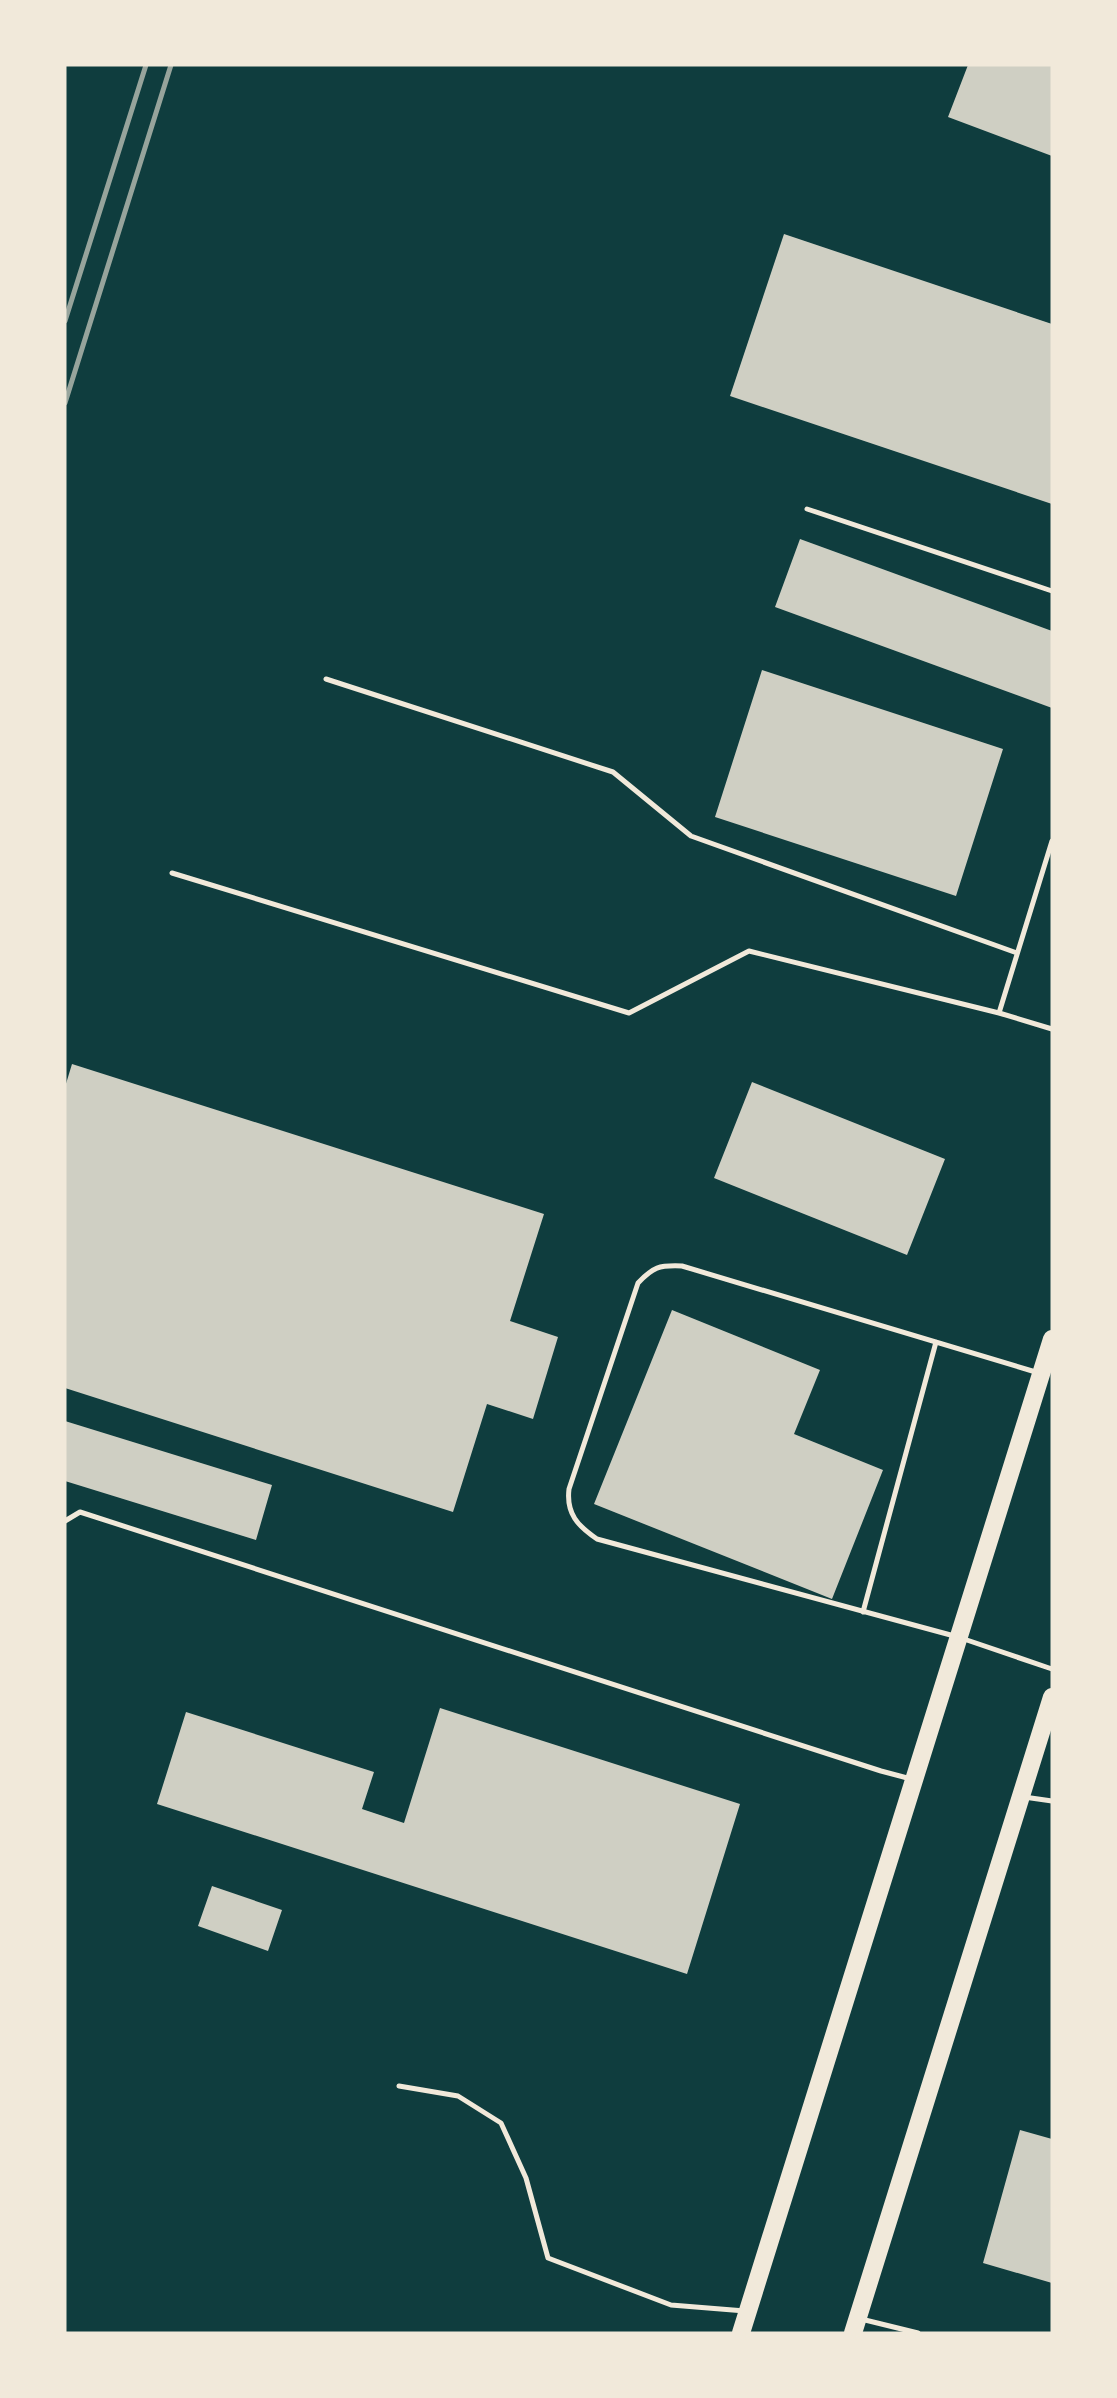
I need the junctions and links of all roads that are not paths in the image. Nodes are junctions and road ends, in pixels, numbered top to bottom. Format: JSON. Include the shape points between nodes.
{"nodes":[{"id":1,"x":807,"y":509,"type":"dead end"},
{"id":2,"x":1052,"y":591,"type":"edge"},
{"id":3,"x":326,"y":679,"type":"dead end"},
{"id":4,"x":1052,"y":841,"type":"edge"},
{"id":5,"x":172,"y":873,"type":"dead end"},
{"id":6,"x":1017,"y":953,"type":"junction"},
{"id":7,"x":999,"y":1013,"type":"junction"},
{"id":8,"x":1052,"y":1029,"type":"edge"},
{"id":9,"x":1052,"y":1339,"type":"edge"},
{"id":10,"x":936,"y":1342,"type":"junction"},
{"id":11,"x":1041,"y":1374,"type":"junction"},
{"id":12,"x":65,"y":1521,"type":"edge"},
{"id":13,"x":863,"y":1612,"type":"junction"},
{"id":14,"x":958,"y":1637,"type":"junction"},
{"id":15,"x":1052,"y":1669,"type":"edge"},
{"id":16,"x":1052,"y":1697,"type":"edge"},
{"id":17,"x":914,"y":1780,"type":"junction"},
{"id":18,"x":1021,"y":1796,"type":"junction"},
{"id":19,"x":1052,"y":1801,"type":"edge"},
{"id":20,"x":399,"y":2086,"type":"dead end"},
{"id":21,"x":748,"y":2311,"type":"junction"},
{"id":22,"x":855,"y":2326,"type":"edge"},
{"id":23,"x":741,"y":2333,"type":"edge"},
{"id":24,"x":918,"y":2333,"type":"edge"}],
"edges":[{"from":1,"to":2,"type":"lane"},
{"from":3,"to":6,"type":"lane","via":[[613,772],[691,836]]},
{"from":4,"to":6,"type":"lane"},
{"from":5,"to":7,"type":"lane","via":[[629,1013],[749,951]]},
{"from":6,"to":7,"type":"lane"},
{"from":7,"to":8,"type":"lane"},
{"from":9,"to":11,"type":"main road"},
{"from":10,"to":11,"type":"lane"},
{"from":10,"to":13,"type":"lane"},
{"from":10,"to":13,"type":"lane","via":[[682,1266],[650,1270],[638,1283],[569,1489],[567,1503],[574,1518],[597,1539]]},
{"from":11,"to":14,"type":"main road"},
{"from":12,"to":17,"type":"lane","via":[[80,1512]]},
{"from":13,"to":14,"type":"lane"},
{"from":14,"to":15,"type":"lane"},
{"from":14,"to":17,"type":"main road"},
{"from":16,"to":18,"type":"main road"},
{"from":17,"to":21,"type":"main road"},
{"from":18,"to":19,"type":"lane"},
{"from":18,"to":22,"type":"main road"},
{"from":20,"to":21,"type":"lane","via":[[458,2096],[500,2123],[526,2178],[548,2258],[671,2305]]},
{"from":21,"to":23,"type":"main road"},
{"from":22,"to":24,"type":"lane"}]}
